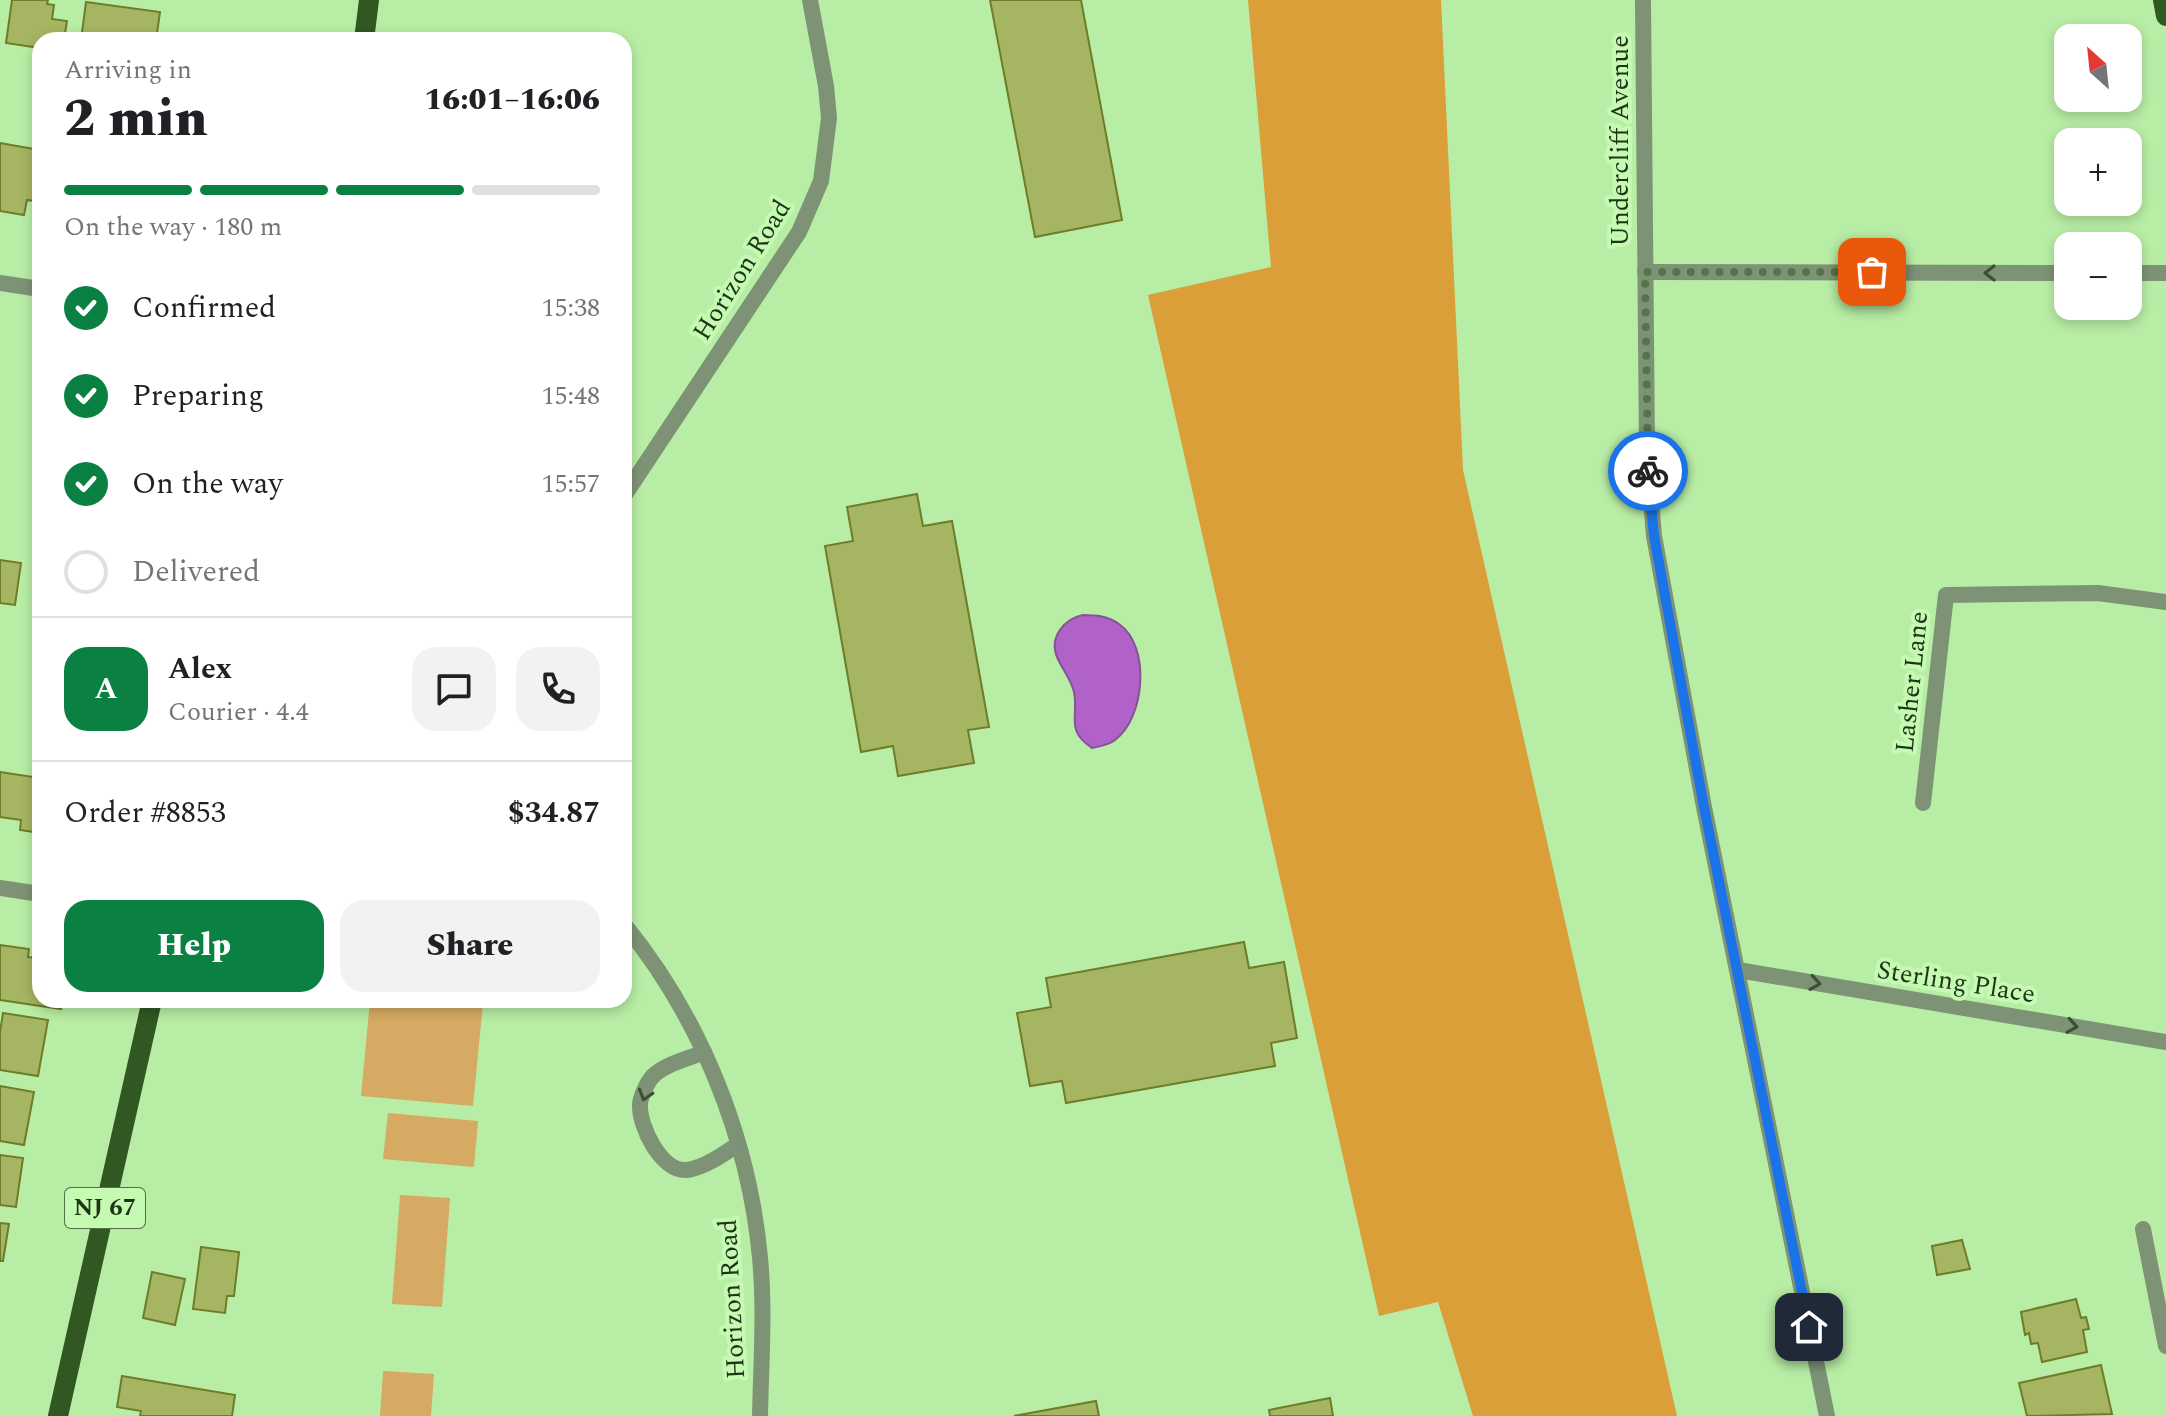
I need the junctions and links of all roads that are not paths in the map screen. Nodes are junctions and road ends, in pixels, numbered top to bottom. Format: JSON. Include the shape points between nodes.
{"nodes":[{"id":1,"x":369,"y":0,"type":"edge"},
{"id":2,"x":810,"y":0,"type":"edge"},
{"id":3,"x":1643,"y":0,"type":"edge"},
{"id":4,"x":2163,"y":0,"type":"edge"},
{"id":5,"x":2166,"y":16,"type":"edge"},
{"id":6,"x":365,"y":32,"type":"edge"},
{"id":7,"x":1645,"y":272,"type":"junction"},
{"id":8,"x":2054,"y":273,"type":"edge"},
{"id":9,"x":2142,"y":273,"type":"edge"},
{"id":10,"x":2166,"y":273,"type":"edge"},
{"id":11,"x":0,"y":283,"type":"edge"},
{"id":12,"x":32,"y":288,"type":"edge"},
{"id":13,"x":632,"y":484,"type":"edge"},
{"id":14,"x":2166,"y":602,"type":"edge"},
{"id":15,"x":1923,"y":803,"type":"dead end"},
{"id":16,"x":0,"y":888,"type":"edge"},
{"id":17,"x":32,"y":893,"type":"edge"},
{"id":18,"x":632,"y":935,"type":"edge"},
{"id":19,"x":1738,"y":970,"type":"junction"},
{"id":20,"x":150,"y":1008,"type":"edge"},
{"id":21,"x":2166,"y":1042,"type":"edge"},
{"id":22,"x":704,"y":1052,"type":"junction"},
{"id":23,"x":737,"y":1145,"type":"junction"},
{"id":24,"x":2143,"y":1229,"type":"dead end"},
{"id":25,"x":2166,"y":1346,"type":"edge"},
{"id":26,"x":58,"y":1416,"type":"edge"},
{"id":27,"x":760,"y":1416,"type":"edge"},
{"id":28,"x":1827,"y":1416,"type":"edge"}],
"edges":[{"from":1,"to":6,"type":"main road"},
{"from":2,"to":13,"type":"street","name":"Horizon Road","via":[[829,118],[821,181],[799,232]]},
{"from":3,"to":7,"type":"street","name":"Undercliff Avenue"},
{"from":4,"to":5,"type":"main road"},
{"from":8,"to":7,"type":"street","one_way":true},
{"from":7,"to":19,"type":"street","name":"Undercliff Avenue","via":[[1647,451],[1654,536]]},
{"from":9,"to":10,"type":"street"},
{"from":11,"to":12,"type":"street"},
{"from":14,"to":15,"type":"street","name":"Lasher Lane","via":[[2098,593],[1946,595]]},
{"from":16,"to":17,"type":"street"},
{"from":18,"to":22,"type":"street","name":"Horizon Road","via":[[661,974]]},
{"from":19,"to":21,"type":"street","name":"Sterling Place","one_way":true},
{"from":19,"to":28,"type":"street","name":"Undercliff Avenue"},
{"from":20,"to":26,"type":"main road","number":"NJ 67"},
{"from":22,"to":23,"type":"street","name":"Horizon Road"},
{"from":22,"to":23,"type":"street","one_way":true,"via":[[651,1078],[640,1104],[649,1141],[671,1167],[687,1170]]},
{"from":23,"to":27,"type":"street","name":"Horizon Road","via":[[760,1257]]},
{"from":24,"to":25,"type":"street"}]}
